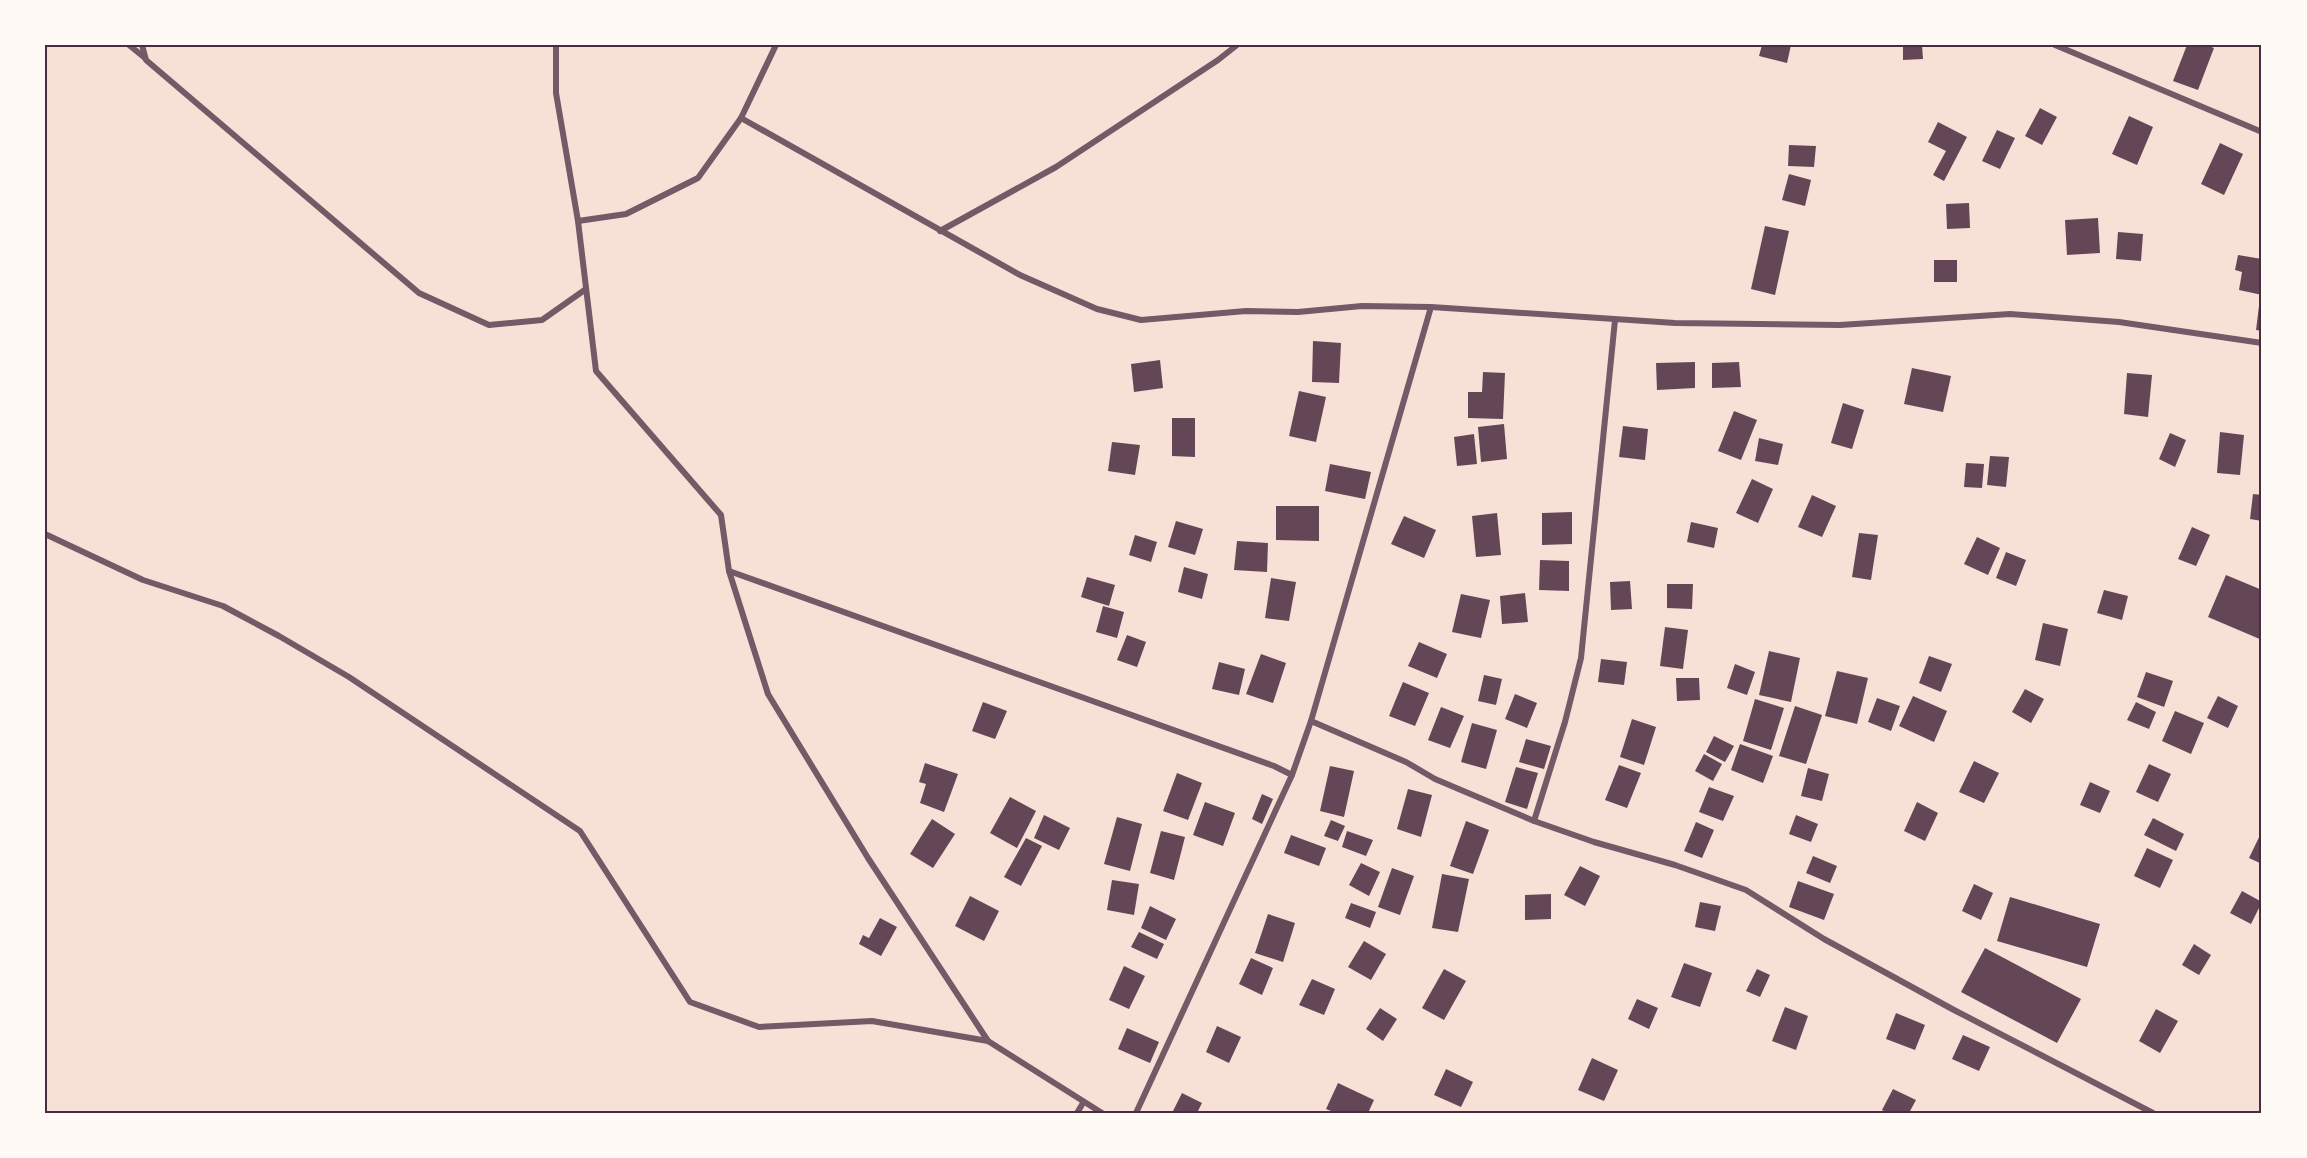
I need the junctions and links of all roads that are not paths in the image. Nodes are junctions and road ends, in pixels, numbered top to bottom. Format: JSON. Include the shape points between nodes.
{"nodes":[{"id":1,"x":129,"y":45,"type":"edge"},
{"id":2,"x":142,"y":45,"type":"edge"},
{"id":3,"x":556,"y":45,"type":"edge"},
{"id":4,"x":776,"y":45,"type":"edge"},
{"id":5,"x":1237,"y":45,"type":"edge"},
{"id":6,"x":2055,"y":45,"type":"edge"},
{"id":7,"x":146,"y":60,"type":"junction"},
{"id":8,"x":741,"y":118,"type":"junction"},
{"id":9,"x":2262,"y":131,"type":"edge"},
{"id":10,"x":578,"y":221,"type":"junction"},
{"id":11,"x":940,"y":231,"type":"junction"},
{"id":12,"x":586,"y":289,"type":"junction"},
{"id":13,"x":1431,"y":307,"type":"junction"},
{"id":14,"x":1615,"y":320,"type":"junction"},
{"id":15,"x":2262,"y":343,"type":"edge"},
{"id":16,"x":45,"y":534,"type":"edge"},
{"id":17,"x":729,"y":571,"type":"junction"},
{"id":18,"x":1311,"y":721,"type":"junction"},
{"id":19,"x":1292,"y":775,"type":"junction"},
{"id":20,"x":1534,"y":821,"type":"junction"},
{"id":21,"x":988,"y":1041,"type":"junction"},
{"id":22,"x":1083,"y":1103,"type":"junction"},
{"id":23,"x":1077,"y":1113,"type":"edge"},
{"id":24,"x":1102,"y":1113,"type":"edge"},
{"id":25,"x":1136,"y":1113,"type":"edge"},
{"id":26,"x":2153,"y":1113,"type":"edge"}],
"edges":[{"from":1,"to":7,"type":"street"},
{"from":2,"to":7,"type":"street"},
{"from":3,"to":10,"type":"street","via":[[556,93]]},
{"from":4,"to":8,"type":"street"},
{"from":5,"to":11,"type":"street","via":[[1056,167]]},
{"from":6,"to":9,"type":"street"},
{"from":7,"to":12,"type":"street","via":[[419,293],[489,325],[542,320]]},
{"from":8,"to":10,"type":"street","via":[[698,178],[626,214]]},
{"from":8,"to":11,"type":"street"},
{"from":10,"to":12,"type":"street"},
{"from":11,"to":13,"type":"street","via":[[1020,275],[1088,305],[1141,320],[1246,311]]},
{"from":12,"to":17,"type":"street","via":[[596,371],[721,515]]},
{"from":13,"to":14,"type":"street"},
{"from":13,"to":18,"type":"street"},
{"from":14,"to":15,"type":"street","via":[[1840,325],[2010,314],[2118,322]]},
{"from":14,"to":20,"type":"street","via":[[1581,658]]},
{"from":16,"to":21,"type":"street","via":[[143,580],[223,606],[279,636],[349,677],[580,831],[690,1002],[759,1028],[872,1021]]},
{"from":17,"to":19,"type":"street"},
{"from":17,"to":21,"type":"street","via":[[768,694],[868,858]]},
{"from":18,"to":19,"type":"street"},
{"from":18,"to":20,"type":"street"},
{"from":19,"to":25,"type":"street"},
{"from":20,"to":26,"type":"street","via":[[1746,890],[1824,939]]},
{"from":21,"to":22,"type":"street"},
{"from":22,"to":23,"type":"street"},
{"from":22,"to":24,"type":"street"}]}
